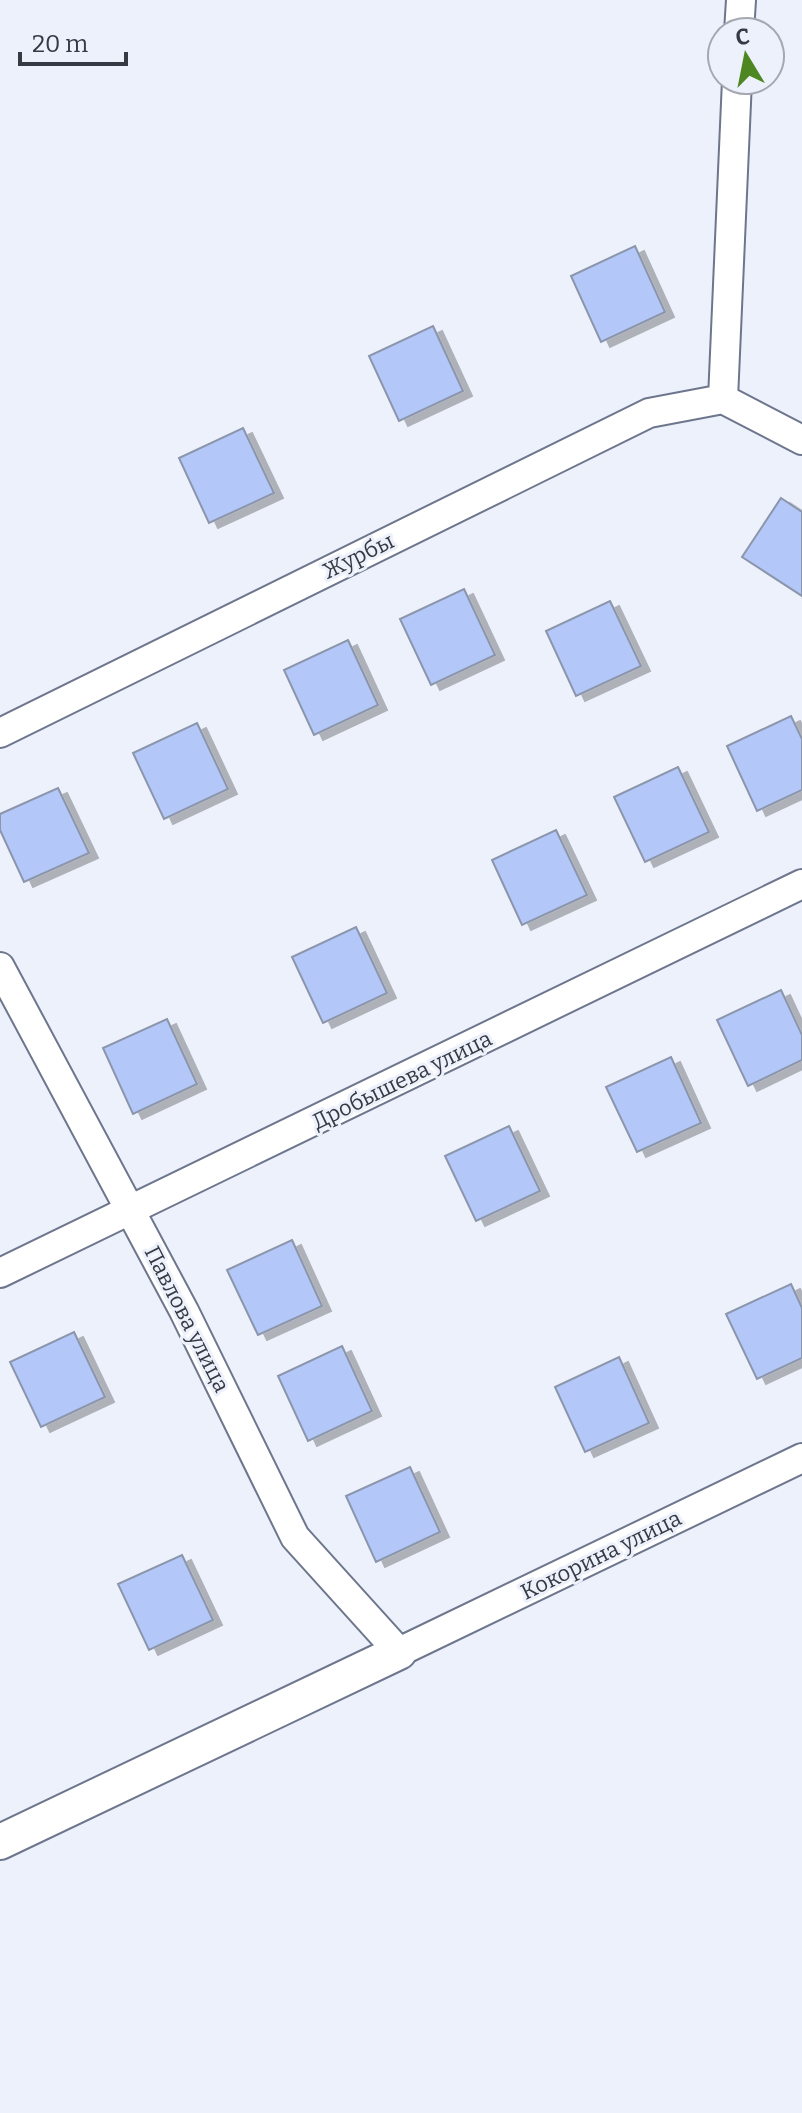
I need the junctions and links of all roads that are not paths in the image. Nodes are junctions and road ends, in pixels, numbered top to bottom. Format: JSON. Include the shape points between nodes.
{"nodes":[{"id":1,"x":736,"y":96,"type":"edge"},
{"id":2,"x":723,"y":399,"type":"junction"},
{"id":3,"x":802,"y":440,"type":"edge"},
{"id":4,"x":0,"y":733,"type":"edge"},
{"id":5,"x":802,"y":884,"type":"edge"},
{"id":6,"x":0,"y":967,"type":"edge"},
{"id":7,"x":131,"y":1212,"type":"junction"},
{"id":8,"x":0,"y":1273,"type":"edge"},
{"id":9,"x":802,"y":1458,"type":"edge"},
{"id":10,"x":399,"y":1652,"type":"junction"},
{"id":11,"x":0,"y":1842,"type":"edge"}],
"edges":[{"from":1,"to":2,"type":"street"},
{"from":2,"to":3,"type":"street"},
{"from":2,"to":4,"type":"street","name":"Журбы","via":[[649,413]]},
{"from":5,"to":7,"type":"street","name":"Дробышева улица"},
{"from":6,"to":7,"type":"street","name":"Павлова улица"},
{"from":7,"to":8,"type":"street","name":"Дробышева улица"},
{"from":7,"to":10,"type":"street","name":"Павлова улица","via":[[295,1537]]},
{"from":9,"to":10,"type":"street","name":"Кокорина улица"},
{"from":10,"to":11,"type":"street"}]}
